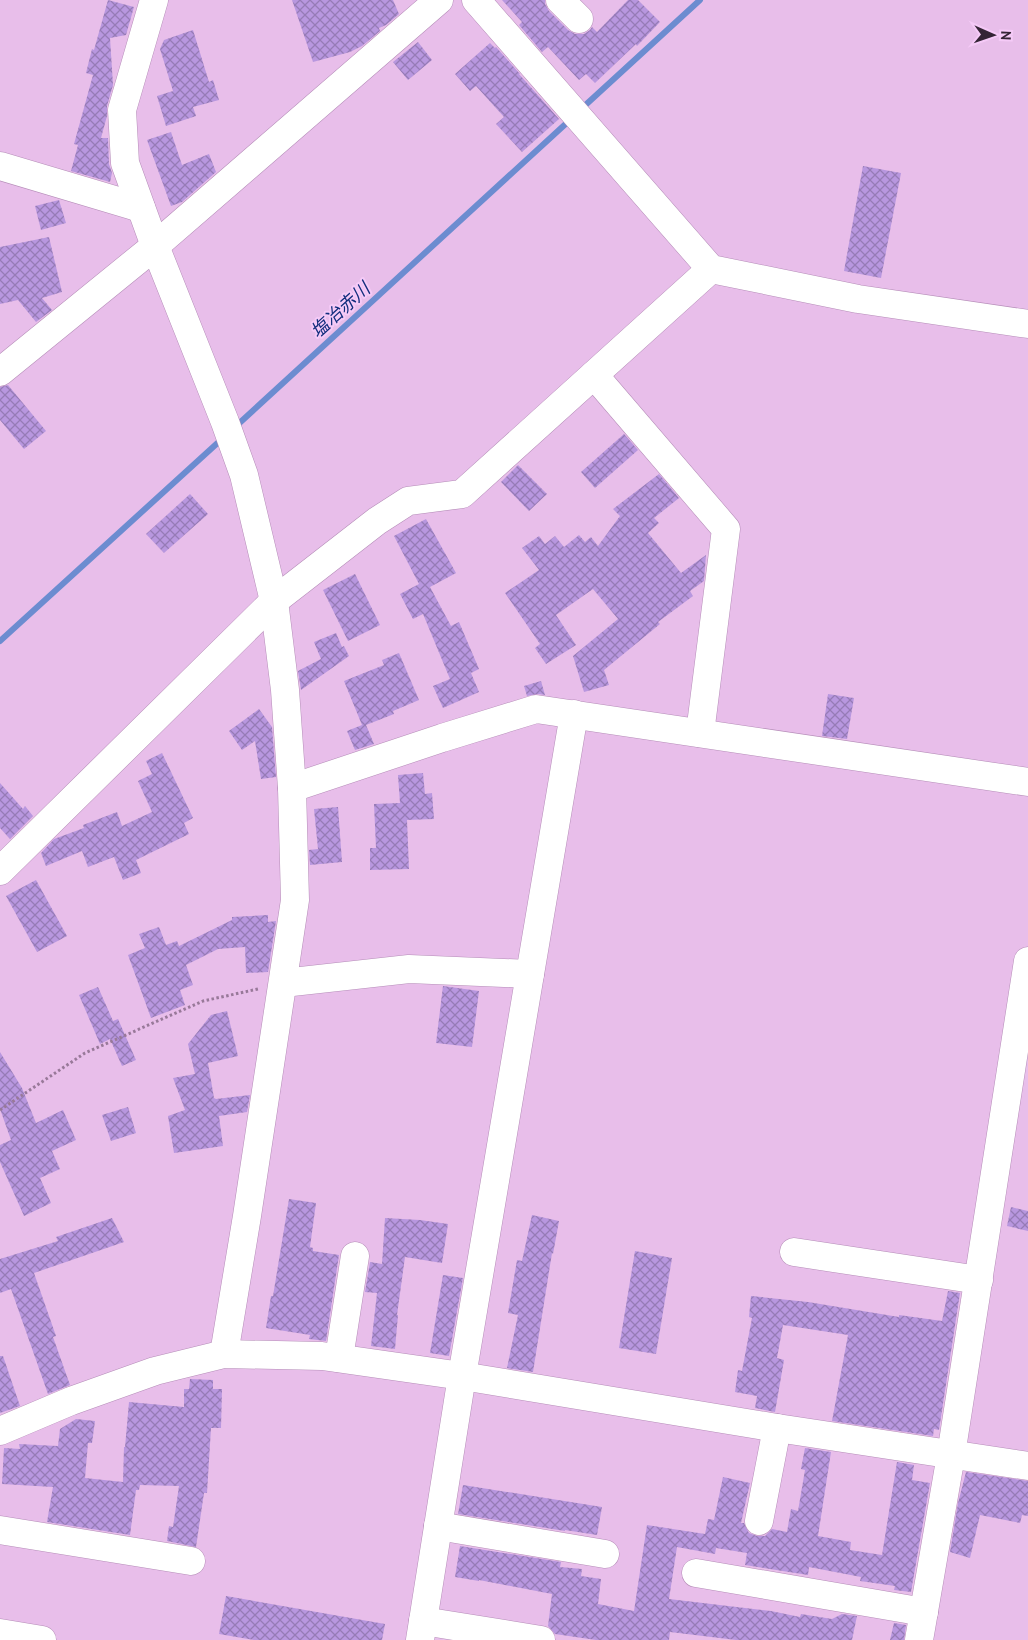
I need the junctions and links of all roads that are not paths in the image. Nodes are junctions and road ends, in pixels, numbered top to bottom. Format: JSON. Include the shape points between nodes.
{"nodes":[{"id":1,"x":154,"y":0,"type":"edge"},
{"id":2,"x":439,"y":0,"type":"edge"},
{"id":3,"x":476,"y":0,"type":"edge"},
{"id":4,"x":0,"y":166,"type":"edge"},
{"id":5,"x":141,"y":208,"type":"junction"},
{"id":6,"x":155,"y":246,"type":"junction"},
{"id":7,"x":711,"y":270,"type":"junction"},
{"id":8,"x":1028,"y":324,"type":"edge"},
{"id":9,"x":0,"y":372,"type":"edge"},
{"id":10,"x":594,"y":375,"type":"junction"},
{"id":11,"x":274,"y":601,"type":"junction"},
{"id":12,"x":574,"y":714,"type":"junction"},
{"id":13,"x":700,"y":733,"type":"junction"},
{"id":14,"x":1028,"y":782,"type":"edge"},
{"id":15,"x":292,"y":788,"type":"junction"},
{"id":16,"x":0,"y":871,"type":"edge"},
{"id":17,"x":1028,"y":961,"type":"edge"},
{"id":18,"x":530,"y":974,"type":"junction"},
{"id":19,"x":283,"y":983,"type":"junction"},
{"id":20,"x":1020,"y":1059,"type":"edge"},
{"id":21,"x":794,"y":1252,"type":"dead end"},
{"id":22,"x":355,"y":1256,"type":"dead end"},
{"id":23,"x":978,"y":1280,"type":"junction"},
{"id":24,"x":224,"y":1354,"type":"junction"},
{"id":25,"x":339,"y":1358,"type":"junction"},
{"id":26,"x":462,"y":1376,"type":"junction"},
{"id":27,"x":777,"y":1428,"type":"junction"},
{"id":28,"x":0,"y":1431,"type":"edge"},
{"id":29,"x":951,"y":1456,"type":"junction"},
{"id":30,"x":1028,"y":1466,"type":"edge"},
{"id":31,"x":759,"y":1521,"type":"dead end"},
{"id":32,"x":438,"y":1526,"type":"junction"},
{"id":33,"x":0,"y":1530,"type":"edge"},
{"id":34,"x":604,"y":1554,"type":"dead end"},
{"id":35,"x":191,"y":1560,"type":"dead end"},
{"id":36,"x":696,"y":1573,"type":"dead end"},
{"id":37,"x":924,"y":1612,"type":"junction"},
{"id":38,"x":421,"y":1630,"type":"edge"},
{"id":39,"x":0,"y":1633,"type":"edge"},
{"id":40,"x":42,"y":1640,"type":"edge"},
{"id":41,"x":541,"y":1640,"type":"edge"},
{"id":42,"x":919,"y":1640,"type":"edge"}],
"edges":[{"from":1,"to":5,"type":"street","via":[[122,110],[124,163]]},
{"from":2,"to":6,"type":"street"},
{"from":3,"to":7,"type":"street"},
{"from":4,"to":5,"type":"street"},
{"from":5,"to":6,"type":"street"},
{"from":6,"to":9,"type":"street"},
{"from":6,"to":11,"type":"street","via":[[244,475]]},
{"from":7,"to":8,"type":"street","via":[[858,299]]},
{"from":7,"to":10,"type":"street"},
{"from":10,"to":11,"type":"street","via":[[462,494],[408,501],[377,521]]},
{"from":10,"to":13,"type":"street","via":[[726,529]]},
{"from":11,"to":15,"type":"street"},
{"from":11,"to":16,"type":"street"},
{"from":12,"to":13,"type":"street"},
{"from":12,"to":15,"type":"street","via":[[536,709]]},
{"from":12,"to":18,"type":"street"},
{"from":13,"to":14,"type":"street"},
{"from":15,"to":19,"type":"street","via":[[295,900]]},
{"from":17,"to":20,"type":"street"},
{"from":18,"to":19,"type":"street","via":[[408,969]]},
{"from":18,"to":26,"type":"street"},
{"from":19,"to":24,"type":"street"},
{"from":20,"to":23,"type":"street"},
{"from":21,"to":23,"type":"street"},
{"from":22,"to":25,"type":"street"},
{"from":23,"to":29,"type":"street"},
{"from":24,"to":25,"type":"street"},
{"from":24,"to":28,"type":"street","via":[[155,1371]]},
{"from":25,"to":26,"type":"street"},
{"from":26,"to":27,"type":"street"},
{"from":26,"to":32,"type":"street"},
{"from":27,"to":29,"type":"street"},
{"from":27,"to":31,"type":"street"},
{"from":29,"to":30,"type":"street"},
{"from":29,"to":37,"type":"street"},
{"from":32,"to":34,"type":"street"},
{"from":32,"to":38,"type":"street"},
{"from":33,"to":35,"type":"street"},
{"from":36,"to":37,"type":"street"},
{"from":37,"to":42,"type":"street"},
{"from":38,"to":41,"type":"street"},
{"from":39,"to":40,"type":"street"}]}
